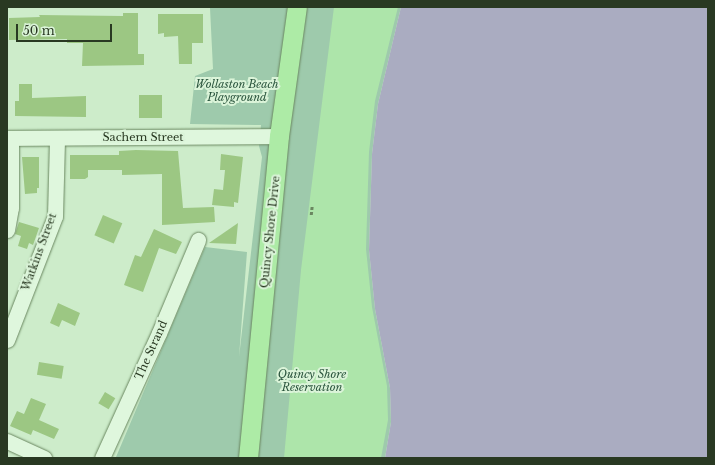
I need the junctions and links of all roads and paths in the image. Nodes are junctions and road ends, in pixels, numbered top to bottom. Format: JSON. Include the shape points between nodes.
{"nodes":[{"id":1,"x":297,"y":7,"type":"edge"},
{"id":2,"x":279,"y":136,"type":"junction"},
{"id":3,"x":9,"y":138,"type":"edge"},
{"id":4,"x":56,"y":138,"type":"junction"},
{"id":5,"x":312,"y":205,"type":"dead end"},
{"id":6,"x":311,"y":215,"type":"dead end"},
{"id":7,"x":7,"y":230,"type":"edge"},
{"id":8,"x":198,"y":240,"type":"dead end"},
{"id":9,"x":7,"y":340,"type":"edge"},
{"id":10,"x":7,"y":440,"type":"edge"},
{"id":11,"x":44,"y":458,"type":"edge"},
{"id":12,"x":102,"y":458,"type":"edge"},
{"id":13,"x":248,"y":458,"type":"edge"}],
"edges":[{"from":1,"to":2,"type":"main road","name":"Quincy Shore Drive"},
{"from":2,"to":4,"type":"street","name":"Sachem Street"},
{"from":2,"to":13,"type":"main road","name":"Quincy Shore Drive"},
{"from":3,"to":4,"type":"street","name":"Sachem Street"},
{"from":3,"to":7,"type":"street","via":[[11,208]]},
{"from":4,"to":9,"type":"street","name":"Watkins Street","via":[[55,216]]},
{"from":5,"to":6,"type":"path"},
{"from":8,"to":12,"type":"street","name":"The Strand"},
{"from":10,"to":11,"type":"street"}]}
